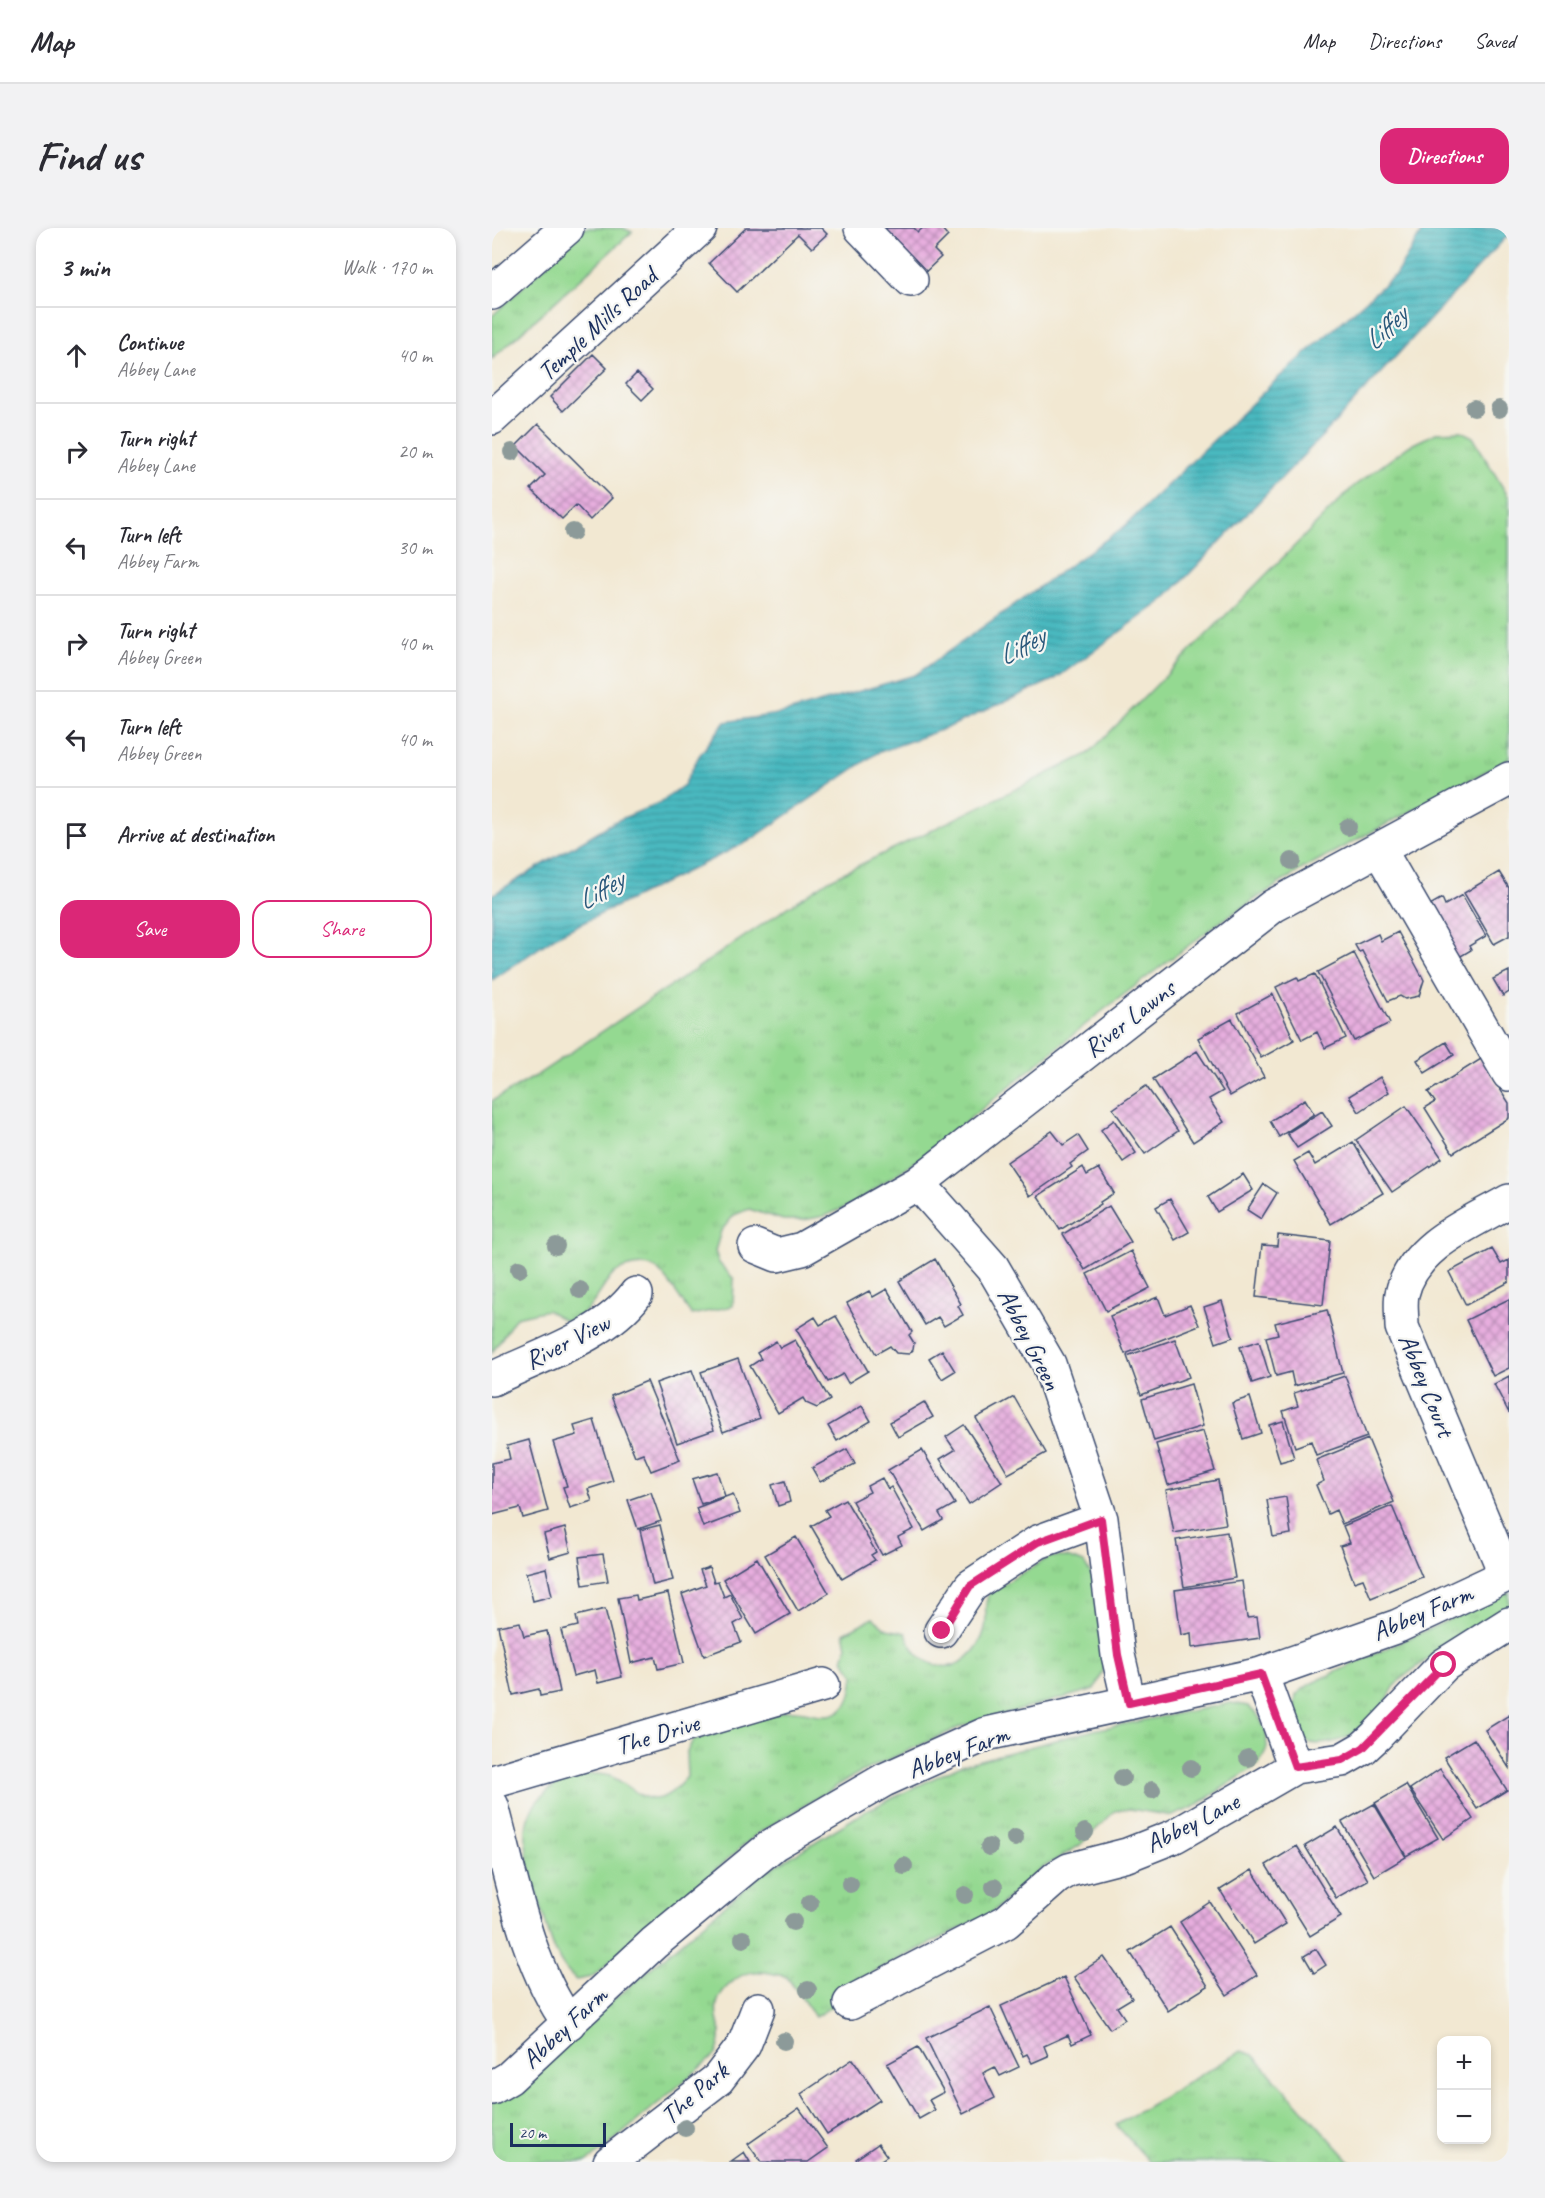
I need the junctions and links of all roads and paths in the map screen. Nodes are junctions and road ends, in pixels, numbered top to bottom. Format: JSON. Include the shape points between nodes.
{"nodes":[{"id":1,"x":567,"y":228,"type":"edge"},
{"id":2,"x":700,"y":228,"type":"edge"},
{"id":3,"x":861,"y":228,"type":"edge"},
{"id":4,"x":910,"y":280,"type":"dead end"},
{"id":5,"x":492,"y":293,"type":"edge"},
{"id":6,"x":492,"y":418,"type":"edge"},
{"id":7,"x":1509,"y":779,"type":"edge"},
{"id":8,"x":1379,"y":849,"type":"junction"},
{"id":9,"x":1509,"y":1074,"type":"edge"},
{"id":10,"x":918,"y":1183,"type":"junction"},
{"id":11,"x":1509,"y":1201,"type":"edge"},
{"id":12,"x":755,"y":1246,"type":"dead end"},
{"id":13,"x":636,"y":1294,"type":"dead end"},
{"id":14,"x":492,"y":1379,"type":"edge"},
{"id":15,"x":1101,"y":1519,"type":"junction"},
{"id":16,"x":1507,"y":1574,"type":"edge"},
{"id":17,"x":1509,"y":1624,"type":"edge"},
{"id":18,"x":942,"y":1631,"type":"dead end"},
{"id":19,"x":1261,"y":1674,"type":"junction"},
{"id":20,"x":823,"y":1685,"type":"dead end"},
{"id":21,"x":1129,"y":1703,"type":"junction"},
{"id":22,"x":1295,"y":1767,"type":"junction"},
{"id":23,"x":492,"y":1782,"type":"edge"},
{"id":24,"x":492,"y":1806,"type":"edge"},
{"id":25,"x":850,"y":2003,"type":"dead end"},
{"id":26,"x":758,"y":2009,"type":"dead end"},
{"id":27,"x":569,"y":2023,"type":"junction"},
{"id":28,"x":492,"y":2088,"type":"edge"},
{"id":29,"x":610,"y":2162,"type":"edge"}],
"edges":[{"from":1,"to":5,"type":"street"},
{"from":2,"to":6,"type":"street","name":"Temple Mills Road"},
{"from":3,"to":4,"type":"street"},
{"from":7,"to":8,"type":"street","name":"River Lawns"},
{"from":8,"to":9,"type":"street"},
{"from":8,"to":10,"type":"street","name":"River Lawns","via":[[1273,906]]},
{"from":10,"to":12,"type":"street","name":"River Lawns","via":[[802,1249],[777,1255]]},
{"from":10,"to":15,"type":"street","name":"Abbey Green","via":[[993,1268],[1049,1364]]},
{"from":11,"to":16,"type":"street","name":"Abbey Court","via":[[1439,1241],[1415,1266],[1402,1293],[1402,1327]]},
{"from":13,"to":14,"type":"street","name":"River View","via":[[623,1311],[602,1326]]},
{"from":15,"to":18,"type":"street","via":[[1038,1542],[970,1586]]},
{"from":15,"to":21,"type":"street","name":"Abbey Green","via":[[1118,1655]]},
{"from":16,"to":19,"type":"street","name":"Abbey Farm","via":[[1398,1626]]},
{"from":17,"to":22,"type":"street","name":"Abbey Lane","via":[[1444,1665],[1363,1748],[1342,1760]]},
{"from":19,"to":21,"type":"street","name":"Abbey Farm"},
{"from":19,"to":22,"type":"street"},
{"from":20,"to":23,"type":"street","name":"The Drive"},
{"from":21,"to":27,"type":"street","name":"Abbey Farm","via":[[986,1734],[884,1780],[774,1844],[654,1943]]},
{"from":22,"to":25,"type":"street","name":"Abbey Lane","via":[[1175,1836],[1126,1855],[1083,1864],[1057,1877],[1006,1922]]},
{"from":24,"to":27,"type":"street","via":[[529,1940]]},
{"from":26,"to":29,"type":"street","name":"The Park","via":[[744,2045],[718,2079]]},
{"from":27,"to":28,"type":"street","name":"Abbey Farm","via":[[509,2078]]}]}
